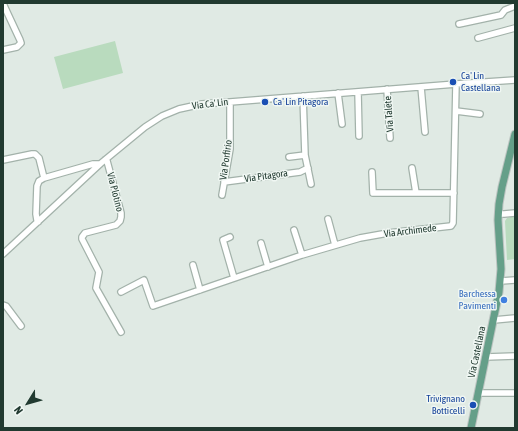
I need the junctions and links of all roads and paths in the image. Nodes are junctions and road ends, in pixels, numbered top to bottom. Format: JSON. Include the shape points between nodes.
{"nodes":[{"id":1,"x":3,"y":3,"type":"edge"},
{"id":2,"x":515,"y":6,"type":"edge"},
{"id":3,"x":459,"y":24,"type":"dead end"},
{"id":4,"x":515,"y":28,"type":"edge"},
{"id":5,"x":478,"y":38,"type":"dead end"},
{"id":6,"x":3,"y":50,"type":"edge"},
{"id":7,"x":515,"y":80,"type":"edge"},
{"id":8,"x":456,"y":84,"type":"junction"},
{"id":9,"x":421,"y":87,"type":"junction"},
{"id":10,"x":387,"y":89,"type":"junction"},
{"id":11,"x":358,"y":92,"type":"junction"},
{"id":12,"x":338,"y":93,"type":"junction"},
{"id":13,"x":303,"y":96,"type":"junction"},
{"id":14,"x":230,"y":102,"type":"junction"},
{"id":15,"x":456,"y":111,"type":"junction"},
{"id":16,"x":480,"y":114,"type":"dead end"},
{"id":17,"x":342,"y":124,"type":"dead end"},
{"id":18,"x":425,"y":132,"type":"dead end"},
{"id":19,"x":515,"y":134,"type":"edge"},
{"id":20,"x":359,"y":136,"type":"dead end"},
{"id":21,"x":390,"y":138,"type":"dead end"},
{"id":22,"x":305,"y":155,"type":"junction"},
{"id":23,"x":289,"y":157,"type":"dead end"},
{"id":24,"x":3,"y":160,"type":"edge"},
{"id":25,"x":103,"y":162,"type":"junction"},
{"id":26,"x":308,"y":168,"type":"junction"},
{"id":27,"x":414,"y":168,"type":"dead end"},
{"id":28,"x":372,"y":172,"type":"dead end"},
{"id":29,"x":44,"y":178,"type":"junction"},
{"id":30,"x":224,"y":182,"type":"junction"},
{"id":31,"x":311,"y":184,"type":"dead end"},
{"id":32,"x":416,"y":193,"type":"junction"},
{"id":33,"x":454,"y":193,"type":"junction"},
{"id":34,"x":222,"y":195,"type":"dead end"},
{"id":35,"x":515,"y":212,"type":"edge"},
{"id":36,"x":498,"y":214,"type":"junction"},
{"id":37,"x":328,"y":219,"type":"dead end"},
{"id":38,"x":38,"y":222,"type":"junction"},
{"id":39,"x":294,"y":230,"type":"dead end"},
{"id":40,"x":230,"y":237,"type":"dead end"},
{"id":41,"x":261,"y":243,"type":"dead end"},
{"id":42,"x":336,"y":244,"type":"junction"},
{"id":43,"x":3,"y":254,"type":"edge"},
{"id":44,"x":302,"y":255,"type":"junction"},
{"id":45,"x":193,"y":265,"type":"dead end"},
{"id":46,"x":268,"y":267,"type":"junction"},
{"id":47,"x":234,"y":278,"type":"junction"},
{"id":48,"x":515,"y":280,"type":"edge"},
{"id":49,"x":501,"y":281,"type":"junction"},
{"id":50,"x":200,"y":290,"type":"junction"},
{"id":51,"x":121,"y":292,"type":"dead end"},
{"id":52,"x":3,"y":305,"type":"edge"},
{"id":53,"x":515,"y":318,"type":"edge"},
{"id":54,"x":494,"y":320,"type":"junction"},
{"id":55,"x":21,"y":326,"type":"dead end"},
{"id":56,"x":121,"y":332,"type":"dead end"},
{"id":57,"x":515,"y":356,"type":"edge"},
{"id":58,"x":486,"y":357,"type":"junction"},
{"id":59,"x":478,"y":392,"type":"junction"},
{"id":60,"x":515,"y":393,"type":"edge"},
{"id":61,"x":471,"y":428,"type":"edge"}],
"edges":[{"from":1,"to":6,"type":"street","via":[[21,43],[17,47]]},
{"from":2,"to":3,"type":"street","via":[[505,10],[501,15]]},
{"from":4,"to":5,"type":"street"},
{"from":7,"to":8,"type":"street","name":"Via Ca' Lin"},
{"from":8,"to":9,"type":"street","name":"Via Ca' Lin"},
{"from":8,"to":15,"type":"street","name":"Via Archimede"},
{"from":9,"to":10,"type":"street","name":"Via Ca' Lin"},
{"from":9,"to":18,"type":"street"},
{"from":10,"to":11,"type":"street","name":"Via Ca' Lin"},
{"from":10,"to":21,"type":"street","name":"Via Talete"},
{"from":11,"to":12,"type":"street","name":"Via Ca' Lin"},
{"from":11,"to":20,"type":"street"},
{"from":12,"to":13,"type":"street","name":"Via Ca' Lin"},
{"from":12,"to":17,"type":"street"},
{"from":13,"to":14,"type":"street","name":"Via Ca' Lin"},
{"from":13,"to":22,"type":"street"},
{"from":14,"to":25,"type":"street","name":"Via Ca' Lin","via":[[194,105],[167,114],[145,127]]},
{"from":14,"to":30,"type":"street","name":"Via Porfirio","via":[[230,149]]},
{"from":15,"to":16,"type":"street"},
{"from":15,"to":33,"type":"street","name":"Via Archimede"},
{"from":19,"to":36,"type":"main road","name":"Via Castellana"},
{"from":22,"to":23,"type":"street","name":"Via Pitagora"},
{"from":22,"to":26,"type":"street"},
{"from":24,"to":29,"type":"street","via":[[35,154],[39,158]]},
{"from":25,"to":29,"type":"street","name":"Via Ca' Lin"},
{"from":25,"to":38,"type":"street","name":"Via Ca' Lin"},
{"from":25,"to":56,"type":"street","name":"Via Plotino","via":[[107,161],[120,221],[116,225],[85,233],[82,239],[99,272],[96,288]]},
{"from":26,"to":30,"type":"street","name":"Via Pitagora","via":[[300,172]]},
{"from":26,"to":31,"type":"street"},
{"from":27,"to":32,"type":"street"},
{"from":28,"to":32,"type":"street","via":[[373,193]]},
{"from":29,"to":38,"type":"street","via":[[37,186]]},
{"from":30,"to":34,"type":"street","name":"Via Porfirio"},
{"from":32,"to":33,"type":"street"},
{"from":33,"to":42,"type":"street","name":"Via Archimede","via":[[451,226],[388,233]]},
{"from":35,"to":36,"type":"street"},
{"from":36,"to":49,"type":"main road","name":"Via Castellana"},
{"from":37,"to":42,"type":"street"},
{"from":38,"to":43,"type":"street","name":"Via Ca' Lin"},
{"from":39,"to":44,"type":"street"},
{"from":40,"to":47,"type":"street","via":[[223,240]]},
{"from":41,"to":46,"type":"street"},
{"from":42,"to":44,"type":"street","name":"Via Archimede"},
{"from":44,"to":46,"type":"street","name":"Via Archimede"},
{"from":45,"to":50,"type":"street"},
{"from":46,"to":47,"type":"street","name":"Via Archimede"},
{"from":47,"to":50,"type":"street","name":"Via Archimede"},
{"from":48,"to":49,"type":"street"},
{"from":49,"to":54,"type":"main road","name":"Via Castellana"},
{"from":50,"to":51,"type":"street","name":"Via Archimede","via":[[153,306],[144,280]]},
{"from":52,"to":55,"type":"street"},
{"from":53,"to":54,"type":"street"},
{"from":54,"to":58,"type":"main road","name":"Via Castellana"},
{"from":57,"to":58,"type":"street"},
{"from":58,"to":59,"type":"main road","name":"Via Castellana"},
{"from":59,"to":60,"type":"street"},
{"from":59,"to":61,"type":"main road","name":"Via Castellana"}]}
